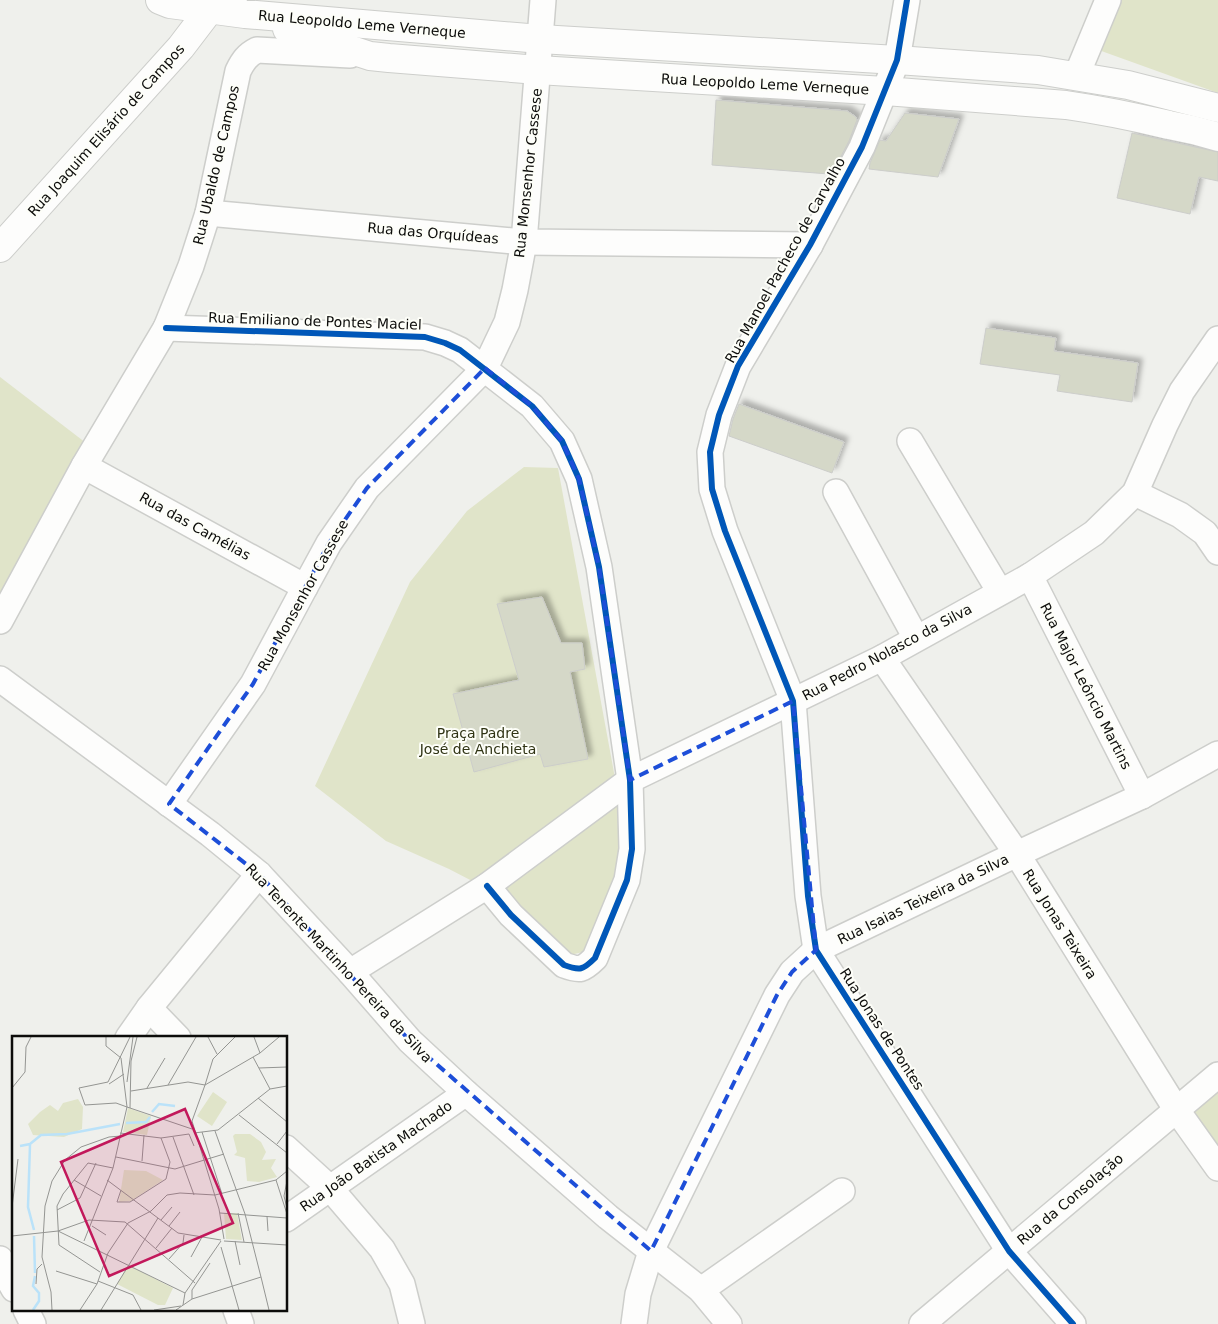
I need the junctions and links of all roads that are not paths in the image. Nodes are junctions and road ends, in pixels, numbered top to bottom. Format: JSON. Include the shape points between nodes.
{"nodes":[{"id":1,"x":160,"y":0,"type":"edge"},
{"id":2,"x":543,"y":0,"type":"edge"},
{"id":3,"x":907,"y":0,"type":"edge"},
{"id":4,"x":1108,"y":0,"type":"edge"},
{"id":5,"x":248,"y":7,"type":"edge"},
{"id":6,"x":210,"y":10,"type":"junction"},
{"id":7,"x":540,"y":39,"type":"junction"},
{"id":8,"x":370,"y":56,"type":"junction"},
{"id":9,"x":897,"y":60,"type":"junction"},
{"id":10,"x":538,"y":70,"type":"junction"},
{"id":11,"x":1076,"y":77,"type":"junction"},
{"id":12,"x":885,"y":91,"type":"junction"},
{"id":13,"x":1218,"y":108,"type":"edge"},
{"id":14,"x":1218,"y":137,"type":"edge"},
{"id":15,"x":208,"y":213,"type":"junction"},
{"id":16,"x":524,"y":242,"type":"junction"},
{"id":17,"x":810,"y":245,"type":"junction"},
{"id":18,"x":0,"y":248,"type":"edge"},
{"id":19,"x":166,"y":328,"type":"junction"},
{"id":20,"x":1218,"y":339,"type":"edge"},
{"id":21,"x":485,"y":368,"type":"junction"},
{"id":22,"x":910,"y":441,"type":"dead end"},
{"id":23,"x":84,"y":466,"type":"junction"},
{"id":24,"x":836,"y":492,"type":"dead end"},
{"id":25,"x":1135,"y":493,"type":"junction"},
{"id":26,"x":1218,"y":552,"type":"edge"},
{"id":27,"x":1030,"y":576,"type":"junction"},
{"id":28,"x":305,"y":587,"type":"junction"},
{"id":29,"x":1000,"y":592,"type":"junction"},
{"id":30,"x":0,"y":621,"type":"edge"},
{"id":31,"x":916,"y":638,"type":"junction"},
{"id":32,"x":882,"y":658,"type":"junction"},
{"id":33,"x":0,"y":680,"type":"edge"},
{"id":34,"x":793,"y":701,"type":"junction"},
{"id":35,"x":1218,"y":754,"type":"edge"},
{"id":36,"x":630,"y":780,"type":"junction"},
{"id":37,"x":1142,"y":796,"type":"junction"},
{"id":38,"x":169,"y":804,"type":"junction"},
{"id":39,"x":1017,"y":854,"type":"junction"},
{"id":40,"x":259,"y":874,"type":"junction"},
{"id":41,"x":486,"y":886,"type":"junction"},
{"id":42,"x":816,"y":950,"type":"junction"},
{"id":43,"x":350,"y":972,"type":"junction"},
{"id":44,"x":149,"y":1008,"type":"junction"},
{"id":45,"x":129,"y":1036,"type":"edge"},
{"id":46,"x":176,"y":1036,"type":"edge"},
{"id":47,"x":1218,"y":1075,"type":"edge"},
{"id":48,"x":466,"y":1093,"type":"junction"},
{"id":49,"x":1176,"y":1109,"type":"junction"},
{"id":50,"x":288,"y":1150,"type":"edge"},
{"id":51,"x":1218,"y":1168,"type":"edge"},
{"id":52,"x":330,"y":1188,"type":"junction"},
{"id":53,"x":842,"y":1191,"type":"dead end"},
{"id":54,"x":288,"y":1218,"type":"edge"},
{"id":55,"x":652,"y":1251,"type":"junction"},
{"id":56,"x":1009,"y":1251,"type":"junction"},
{"id":57,"x":0,"y":1259,"type":"edge"},
{"id":58,"x":12,"y":1286,"type":"edge"},
{"id":59,"x":701,"y":1290,"type":"junction"},
{"id":60,"x":27,"y":1312,"type":"edge"},
{"id":61,"x":237,"y":1312,"type":"edge"},
{"id":62,"x":33,"y":1324,"type":"edge"},
{"id":63,"x":241,"y":1324,"type":"edge"},
{"id":64,"x":412,"y":1324,"type":"edge"},
{"id":65,"x":634,"y":1324,"type":"edge"},
{"id":66,"x":729,"y":1324,"type":"edge"},
{"id":67,"x":922,"y":1324,"type":"edge"},
{"id":68,"x":1073,"y":1324,"type":"edge"}],
"edges":[{"from":1,"to":6,"type":"main road"},
{"from":2,"to":7,"type":"street","name":"Rua Monsenhor Cassese"},
{"from":3,"to":9,"type":"street","name":"Rua Manoel Pacheco de Carvalho"},
{"from":4,"to":11,"type":"street"},
{"from":5,"to":6,"type":"main road"},
{"from":5,"to":7,"type":"main road","name":"Rua Leopoldo Leme Verneque"},
{"from":5,"to":8,"type":"main road","name":"Rua Leopoldo Leme Verneque"},
{"from":6,"to":18,"type":"main road","name":"Rua Joaquim Elisário de Campos","via":[[181,48]]},
{"from":7,"to":9,"type":"main road","name":"Rua Leopoldo Leme Verneque"},
{"from":7,"to":10,"type":"street","name":"Rua Monsenhor Cassese"},
{"from":8,"to":10,"type":"main road","name":"Rua Leopoldo Leme Verneque"},
{"from":8,"to":15,"type":"street","name":"Rua Ubaldo de Campos","via":[[257,50],[248,54],[238,71]]},
{"from":9,"to":11,"type":"main road","name":"Rua Leopoldo Leme Verneque","via":[[1038,70]]},
{"from":9,"to":12,"type":"street","name":"Rua Manoel Pacheco de Carvalho"},
{"from":10,"to":12,"type":"main road","name":"Rua Leopoldo Leme Verneque"},
{"from":10,"to":16,"type":"street","name":"Rua Monsenhor Cassese"},
{"from":11,"to":13,"type":"main road","name":"Rua Leopoldo Leme Verneque","via":[[1128,85]]},
{"from":12,"to":14,"type":"main road","name":"Rua Leopoldo Leme Verneque","via":[[1084,108]]},
{"from":12,"to":17,"type":"street","name":"Rua Manoel Pacheco de Carvalho","via":[[862,147]]},
{"from":15,"to":16,"type":"street","name":"Rua das Orquídeas"},
{"from":15,"to":19,"type":"street","name":"Rua Ubaldo de Campos","via":[[192,266]]},
{"from":16,"to":17,"type":"street","name":"Rua das Orquídeas"},
{"from":16,"to":21,"type":"street","name":"Rua Monsenhor Cassese","via":[[506,322]]},
{"from":17,"to":34,"type":"street","name":"Rua Manoel Pacheco de Carvalho","via":[[738,366],[719,415],[710,452],[712,490]]},
{"from":19,"to":21,"type":"street","name":"Rua Emiliano de Pontes Maciel","via":[[425,337],[460,350]]},
{"from":19,"to":23,"type":"street","name":"Rua Ubaldo de Campos"},
{"from":20,"to":25,"type":"street","via":[[1182,391]]},
{"from":21,"to":28,"type":"street","name":"Rua Monsenhor Cassese","via":[[367,488],[329,543]]},
{"from":21,"to":36,"type":"street","name":"Rua Emiliano de Pontes Maciel","via":[[532,406],[562,441],[579,479],[599,567]]},
{"from":22,"to":29,"type":"street"},
{"from":23,"to":28,"type":"street","name":"Rua das Camélias"},
{"from":23,"to":30,"type":"street","name":"Rua Ubaldo de Campos"},
{"from":24,"to":31,"type":"street"},
{"from":25,"to":26,"type":"street","via":[[1180,515],[1206,533]]},
{"from":25,"to":27,"type":"street","name":"Rua Pedro Nolasco da Silva","via":[[1094,533]]},
{"from":27,"to":29,"type":"street","name":"Rua Pedro Nolasco da Silva"},
{"from":27,"to":37,"type":"street","name":"Rua Major Leôncio Martins"},
{"from":28,"to":38,"type":"street","name":"Rua Monsenhor Cassese","via":[[253,684]]},
{"from":29,"to":31,"type":"street","name":"Rua Pedro Nolasco da Silva"},
{"from":31,"to":32,"type":"street","name":"Rua Pedro Nolasco da Silva"},
{"from":32,"to":34,"type":"street","name":"Rua Pedro Nolasco da Silva"},
{"from":32,"to":39,"type":"street","name":"Rua Jonas Teixeira"},
{"from":33,"to":38,"type":"street","name":"Rua Tenente Martinho Pereira da Silva"},
{"from":34,"to":36,"type":"street","name":"Rua Pedro Nolasco da Silva"},
{"from":34,"to":42,"type":"street","name":"Rua Jonas de Pontes","via":[[808,896]]},
{"from":35,"to":37,"type":"street","name":"Rua Isaias Teixeira da Silva"},
{"from":36,"to":41,"type":"street","name":"Rua Pedro Nolasco da Silva"},
{"from":36,"to":41,"type":"street","name":"Rua Emiliano de Pontes Maciel","via":[[632,848],[627,880],[595,958],[586,967],[575,969],[564,965],[510,915]]},
{"from":37,"to":39,"type":"street","name":"Rua Isaias Teixeira da Silva"},
{"from":38,"to":40,"type":"street","name":"Rua Tenente Martinho Pereira da Silva"},
{"from":39,"to":42,"type":"street","name":"Rua Isaias Teixeira da Silva"},
{"from":39,"to":49,"type":"street","name":"Rua Jonas Teixeira"},
{"from":40,"to":43,"type":"street","name":"Rua Tenente Martinho Pereira da Silva"},
{"from":40,"to":44,"type":"street"},
{"from":41,"to":43,"type":"street","name":"Rua Pedro Nolasco da Silva"},
{"from":42,"to":55,"type":"street","name":"Rua Isaias Teixeira da Silva","via":[[792,972],[777,995]]},
{"from":42,"to":56,"type":"street","name":"Rua Jonas de Pontes"},
{"from":43,"to":48,"type":"street","name":"Rua Tenente Martinho Pereira da Silva","via":[[410,1041]]},
{"from":44,"to":45,"type":"street"},
{"from":44,"to":46,"type":"street"},
{"from":47,"to":49,"type":"street","name":"Rua da Consolação"},
{"from":48,"to":52,"type":"street","name":"Rua João Batista Machado"},
{"from":48,"to":55,"type":"street","name":"Rua Tenente Martinho Pereira da Silva","via":[[608,1217]]},
{"from":49,"to":51,"type":"street","name":"Rua Jonas Teixeira"},
{"from":49,"to":56,"type":"street","name":"Rua da Consolação"},
{"from":50,"to":52,"type":"street"},
{"from":52,"to":54,"type":"street","name":"Rua João Batista Machado"},
{"from":52,"to":64,"type":"street","via":[[382,1249],[402,1284]]},
{"from":53,"to":59,"type":"street"},
{"from":55,"to":59,"type":"street","name":"Rua Tenente Martinho Pereira da Silva"},
{"from":55,"to":65,"type":"street","name":"Rua Isaias Teixeira da Silva","via":[[638,1294]]},
{"from":56,"to":67,"type":"street","name":"Rua da Consolação"},
{"from":56,"to":68,"type":"street","name":"Rua Jonas de Pontes"},
{"from":57,"to":58,"type":"street"},
{"from":59,"to":66,"type":"street","name":"Rua Tenente Martinho Pereira da Silva"},
{"from":60,"to":62,"type":"street"},
{"from":61,"to":63,"type":"street"}]}
